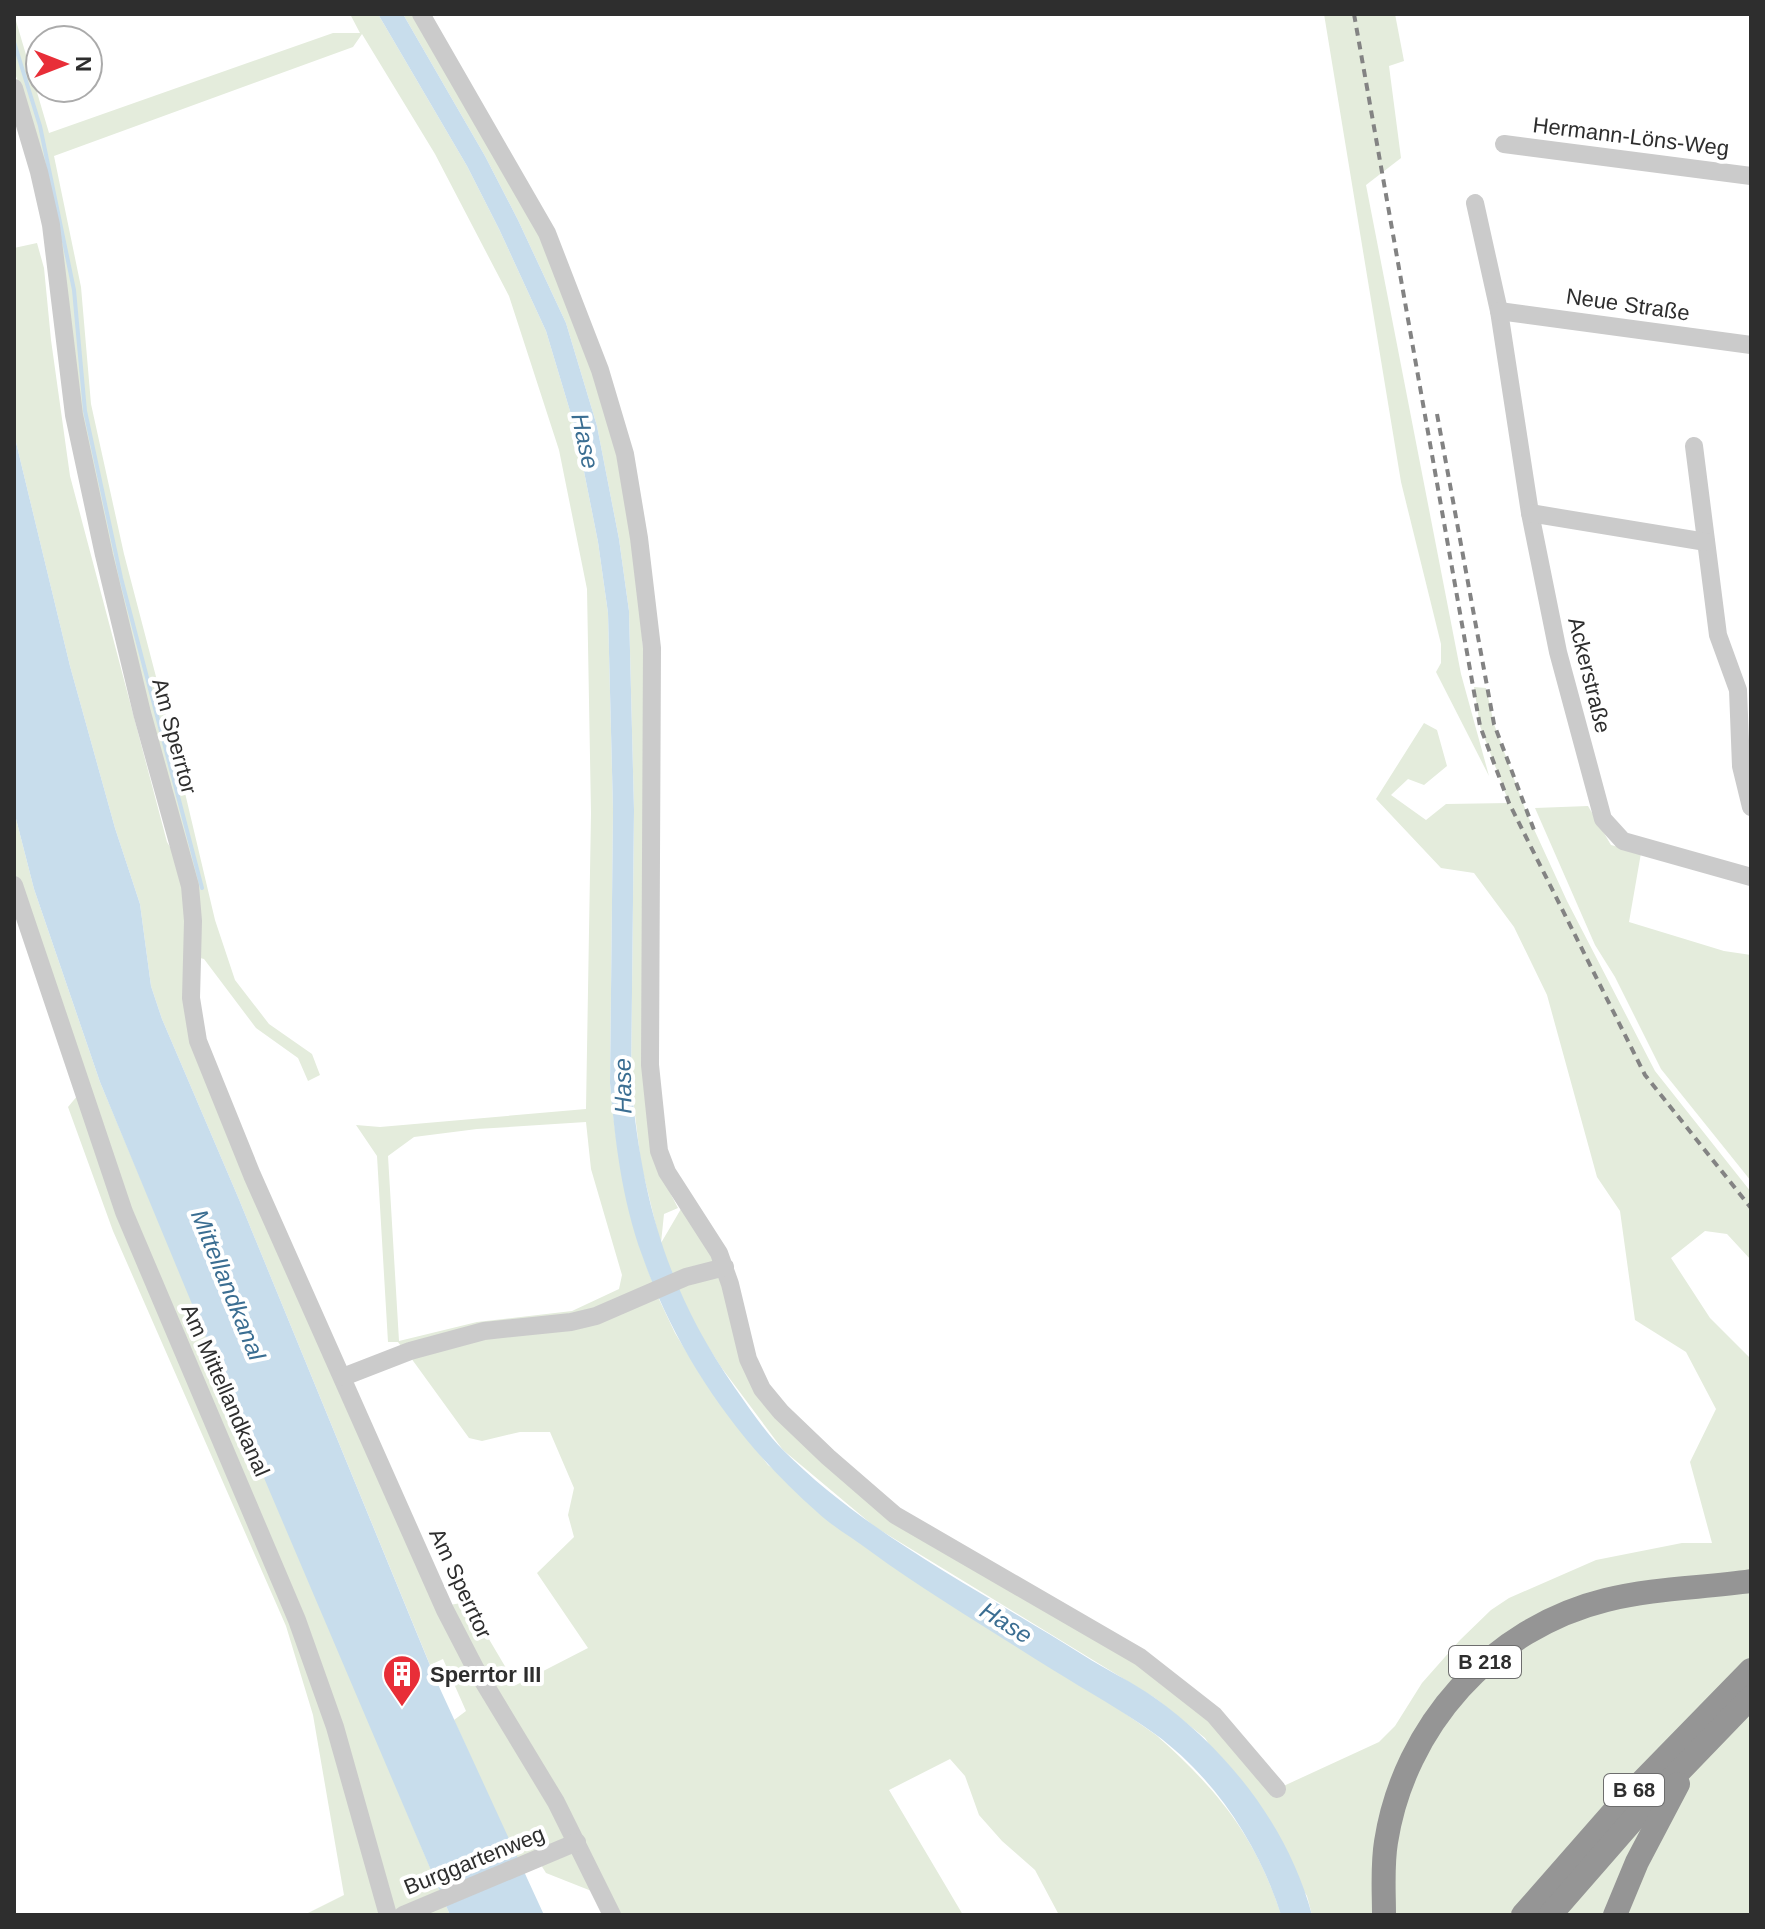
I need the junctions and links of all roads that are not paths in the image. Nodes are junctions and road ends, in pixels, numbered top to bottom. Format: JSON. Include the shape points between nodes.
{"nodes":[{"id":1,"x":421,"y":14,"type":"edge"},
{"id":2,"x":14,"y":88,"type":"edge"},
{"id":3,"x":1504,"y":144,"type":"dead end"},
{"id":4,"x":1751,"y":176,"type":"edge"},
{"id":5,"x":1475,"y":203,"type":"dead end"},
{"id":6,"x":1499,"y":311,"type":"junction"},
{"id":7,"x":1751,"y":345,"type":"edge"},
{"id":8,"x":1694,"y":446,"type":"dead end"},
{"id":9,"x":1530,"y":513,"type":"junction"},
{"id":10,"x":1706,"y":542,"type":"junction"},
{"id":11,"x":1751,"y":807,"type":"edge"},
{"id":12,"x":1751,"y":877,"type":"edge"},
{"id":13,"x":14,"y":885,"type":"edge"},
{"id":14,"x":725,"y":1267,"type":"junction"},
{"id":15,"x":343,"y":1377,"type":"junction"},
{"id":16,"x":1751,"y":1581,"type":"edge"},
{"id":17,"x":1751,"y":1670,"type":"edge"},
{"id":18,"x":1751,"y":1697,"type":"edge"},
{"id":19,"x":1691,"y":1757,"type":"junction"},
{"id":20,"x":1277,"y":1789,"type":"dead end"},
{"id":21,"x":577,"y":1842,"type":"junction"},
{"id":22,"x":410,"y":1913,"type":"edge"},
{"id":23,"x":388,"y":1915,"type":"edge"},
{"id":24,"x":612,"y":1915,"type":"edge"},
{"id":25,"x":1384,"y":1915,"type":"edge"},
{"id":26,"x":1523,"y":1915,"type":"edge"},
{"id":27,"x":1550,"y":1915,"type":"edge"},
{"id":28,"x":1615,"y":1915,"type":"edge"}],
"edges":[{"from":1,"to":14,"type":"street","via":[[547,233],[600,370],[625,454],[652,648],[650,1065],[656,1127],[667,1172]]},
{"from":2,"to":15,"type":"street","name":"Am Sperrtor","via":[[51,225],[74,415],[104,555],[190,886],[191,998],[198,1041]]},
{"from":3,"to":4,"type":"street","name":"Hermann-Löns-Weg"},
{"from":5,"to":6,"type":"street","name":"Ackerstraße"},
{"from":6,"to":7,"type":"street","name":"Neue Straße"},
{"from":6,"to":9,"type":"street","name":"Ackerstraße"},
{"from":8,"to":10,"type":"street"},
{"from":9,"to":10,"type":"street"},
{"from":9,"to":12,"type":"street","name":"Ackerstraße","via":[[1558,652],[1603,819],[1623,841]]},
{"from":10,"to":11,"type":"street","via":[[1718,635],[1738,690],[1741,766]]},
{"from":13,"to":23,"type":"street","name":"Am Mittellandkanal","via":[[124,1212],[297,1620],[335,1727]]},
{"from":14,"to":15,"type":"street","via":[[686,1277],[596,1316],[484,1331]]},
{"from":14,"to":20,"type":"street","via":[[748,1359],[762,1389],[828,1457],[895,1515],[1140,1657],[1214,1715]]},
{"from":15,"to":21,"type":"street","name":"Am Sperrtor","via":[[445,1610]]},
{"from":16,"to":25,"type":"highway","number":"B 218","via":[[1604,1600],[1544,1623],[1489,1658],[1441,1709],[1406,1769],[1385,1844]]},
{"from":17,"to":26,"type":"highway","number":"B 68","via":[[1624,1800]]},
{"from":18,"to":19,"type":"highway","number":"B 68"},
{"from":19,"to":27,"type":"highway","number":"B 68"},
{"from":19,"to":28,"type":"highway"},
{"from":21,"to":22,"type":"street","name":"Burggartenweg"},
{"from":21,"to":24,"type":"street","name":"Burggartenweg"}]}
